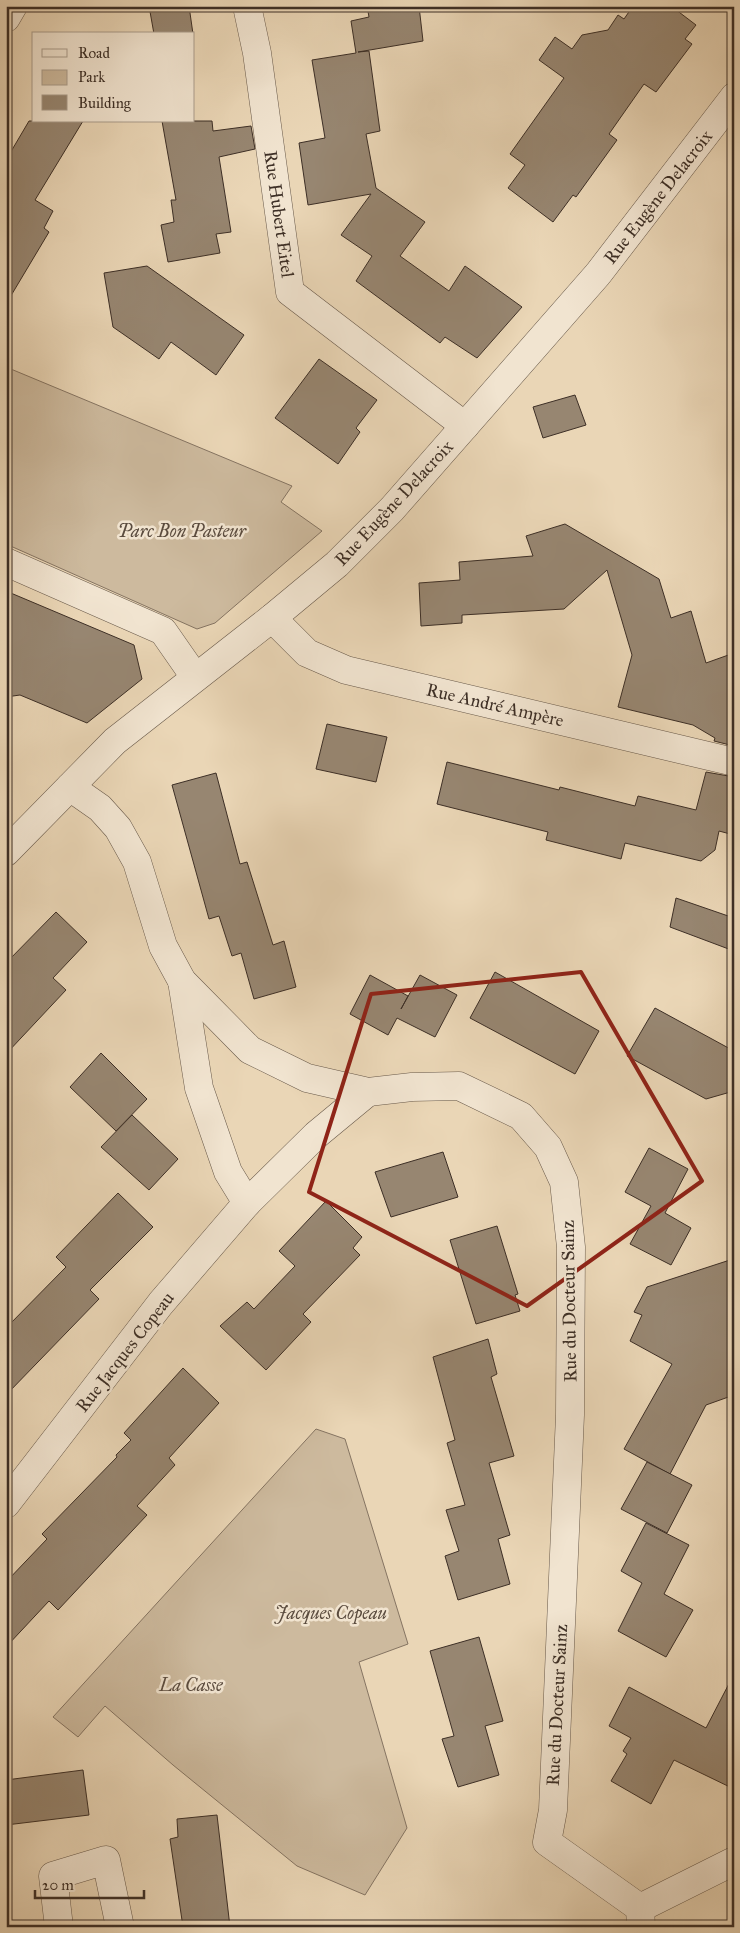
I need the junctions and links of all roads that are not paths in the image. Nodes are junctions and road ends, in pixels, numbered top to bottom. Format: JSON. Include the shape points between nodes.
{"nodes":[{"id":1,"x":13,"y":6,"type":"edge"},
{"id":2,"x":247,"y":6,"type":"edge"},
{"id":3,"x":6,"y":18,"type":"edge"},
{"id":4,"x":733,"y":103,"type":"edge"},
{"id":5,"x":465,"y":426,"type":"junction"},
{"id":6,"x":6,"y":562,"type":"edge"},
{"id":7,"x":272,"y":618,"type":"junction"},
{"id":8,"x":195,"y":677,"type":"junction"},
{"id":9,"x":734,"y":762,"type":"edge"},
{"id":10,"x":70,"y":787,"type":"junction"},
{"id":11,"x":6,"y":852,"type":"edge"},
{"id":12,"x":182,"y":981,"type":"junction"},
{"id":13,"x":368,"y":1092,"type":"junction"},
{"id":14,"x":247,"y":1203,"type":"junction"},
{"id":15,"x":6,"y":1504,"type":"edge"},
{"id":16,"x":734,"y":1861,"type":"edge"},
{"id":17,"x":640,"y":1917,"type":"edge"},
{"id":18,"x":59,"y":1927,"type":"edge"},
{"id":19,"x":120,"y":1927,"type":"edge"}],
"edges":[{"from":1,"to":3,"type":"street"},
{"from":2,"to":5,"type":"street","name":"Rue Hubert Eitel","via":[[257,53],[290,292]]},
{"from":4,"to":5,"type":"street","name":"Rue Eugène Delacroix","via":[[598,274]]},
{"from":5,"to":7,"type":"street","name":"Rue Eugène Delacroix","via":[[392,509],[344,557]]},
{"from":6,"to":8,"type":"street","via":[[163,631]]},
{"from":7,"to":8,"type":"street","name":"Rue Eugène Delacroix"},
{"from":7,"to":9,"type":"street","name":"Rue André Ampère","via":[[307,653],[346,670]]},
{"from":8,"to":10,"type":"street","name":"Rue Eugène Delacroix","via":[[115,741]]},
{"from":10,"to":11,"type":"street","name":"Rue Eugène Delacroix"},
{"from":10,"to":12,"type":"street","name":"Rue du Docteur Sainz","via":[[100,808],[118,828],[137,862],[163,946]]},
{"from":12,"to":13,"type":"street","name":"Rue du Docteur Sainz","via":[[250,1050],[307,1078]]},
{"from":12,"to":14,"type":"street","via":[[199,1088],[228,1172]]},
{"from":13,"to":14,"type":"street","name":"Rue Jacques Copeau","via":[[316,1135]]},
{"from":13,"to":17,"type":"street","name":"Rue du Docteur Sainz","via":[[459,1086],[521,1116],[548,1146],[564,1182],[571,1247],[570,1415],[553,1810],[548,1842]]},
{"from":14,"to":15,"type":"street","name":"Rue Jacques Copeau","via":[[161,1303]]},
{"from":16,"to":17,"type":"street"},
{"from":18,"to":19,"type":"street","via":[[53,1876],[106,1860]]}]}
